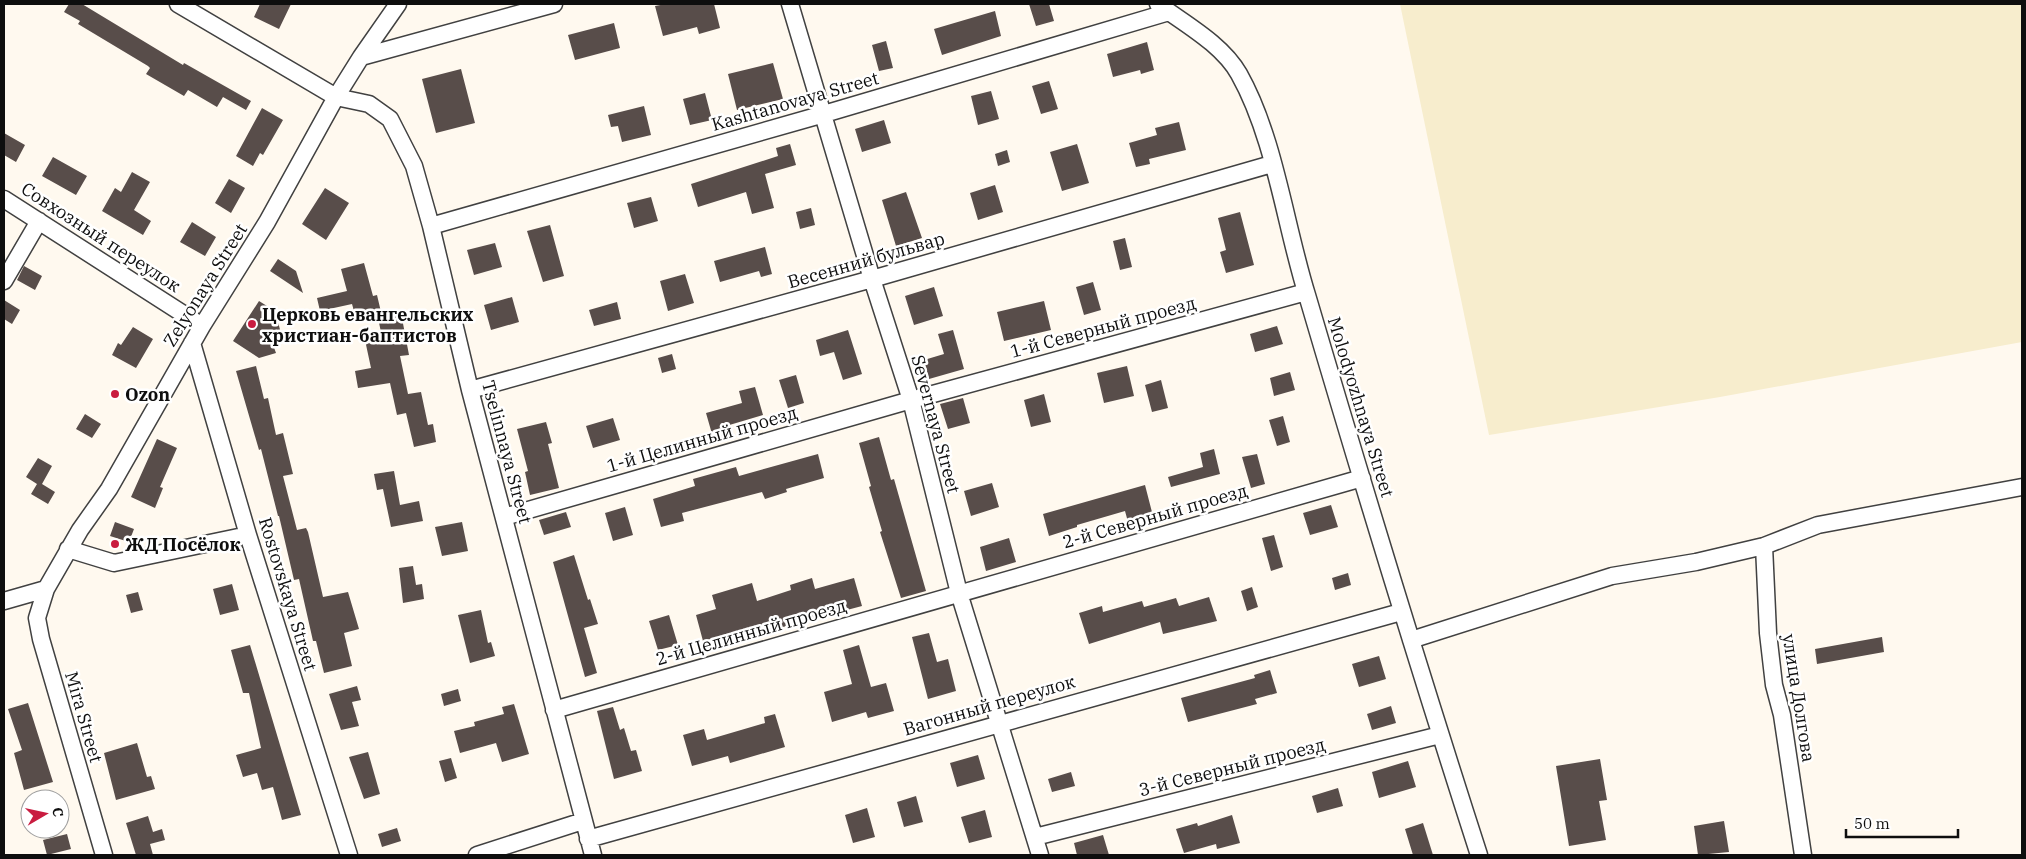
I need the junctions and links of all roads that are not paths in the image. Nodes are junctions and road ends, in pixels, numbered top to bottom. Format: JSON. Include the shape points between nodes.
{"nodes":[{"id":1,"x":178,"y":4,"type":"edge"},
{"id":2,"x":398,"y":4,"type":"edge"},
{"id":3,"x":554,"y":4,"type":"edge"},
{"id":4,"x":790,"y":4,"type":"edge"},
{"id":5,"x":1164,"y":8,"type":"edge"},
{"id":6,"x":361,"y":57,"type":"junction"},
{"id":7,"x":336,"y":96,"type":"junction"},
{"id":8,"x":824,"y":114,"type":"junction"},
{"id":9,"x":1272,"y":164,"type":"junction"},
{"id":10,"x":4,"y":199,"type":"edge"},
{"id":11,"x":39,"y":221,"type":"junction"},
{"id":12,"x":431,"y":226,"type":"junction"},
{"id":13,"x":872,"y":279,"type":"junction"},
{"id":14,"x":4,"y":281,"type":"edge"},
{"id":15,"x":1306,"y":292,"type":"junction"},
{"id":16,"x":202,"y":326,"type":"junction"},
{"id":17,"x":192,"y":343,"type":"junction"},
{"id":18,"x":470,"y":390,"type":"junction"},
{"id":19,"x":911,"y":400,"type":"junction"},
{"id":20,"x":1362,"y":478,"type":"junction"},
{"id":21,"x":2022,"y":487,"type":"edge"},
{"id":22,"x":504,"y":517,"type":"junction"},
{"id":23,"x":248,"y":534,"type":"junction"},
{"id":24,"x":1764,"y":546,"type":"junction"},
{"id":25,"x":68,"y":549,"type":"junction"},
{"id":26,"x":46,"y":589,"type":"junction"},
{"id":27,"x":959,"y":593,"type":"junction"},
{"id":28,"x":4,"y":601,"type":"edge"},
{"id":29,"x":1401,"y":612,"type":"junction"},
{"id":30,"x":1411,"y":640,"type":"junction"},
{"id":31,"x":554,"y":710,"type":"junction"},
{"id":32,"x":1000,"y":722,"type":"junction"},
{"id":33,"x":1440,"y":735,"type":"junction"},
{"id":34,"x":583,"y":821,"type":"junction"},
{"id":35,"x":1035,"y":837,"type":"junction"},
{"id":36,"x":588,"y":839,"type":"junction"},
{"id":37,"x":104,"y":855,"type":"edge"},
{"id":38,"x":349,"y":855,"type":"edge"},
{"id":39,"x":477,"y":855,"type":"edge"},
{"id":40,"x":593,"y":855,"type":"edge"},
{"id":41,"x":1040,"y":855,"type":"edge"},
{"id":42,"x":1479,"y":855,"type":"edge"},
{"id":43,"x":1803,"y":855,"type":"edge"}],
"edges":[{"from":1,"to":7,"type":"street","name":"Tselinnaya Street"},
{"from":2,"to":6,"type":"street","name":"Zelyonaya Street"},
{"from":3,"to":6,"type":"street"},
{"from":4,"to":8,"type":"street","name":"Severnaya Street"},
{"from":5,"to":8,"type":"street","name":"Kashtanovaya Street"},
{"from":5,"to":9,"type":"street","name":"Molodyozhnaya Street","via":[[1213,44],[1237,71],[1253,102]]},
{"from":6,"to":7,"type":"street","name":"Zelyonaya Street"},
{"from":7,"to":12,"type":"street","name":"Tselinnaya Street","via":[[369,104],[390,119],[414,166]]},
{"from":7,"to":16,"type":"street","name":"Zelyonaya Street","via":[[267,222]]},
{"from":8,"to":12,"type":"street","name":"Kashtanovaya Street"},
{"from":8,"to":13,"type":"street","name":"Severnaya Street"},
{"from":9,"to":13,"type":"street","name":"Весенний бульвар"},
{"from":9,"to":15,"type":"street","name":"Molodyozhnaya Street"},
{"from":10,"to":11,"type":"street","name":"Совхозный переулок"},
{"from":11,"to":14,"type":"street"},
{"from":11,"to":16,"type":"street","name":"Совхозный переулок"},
{"from":12,"to":18,"type":"street","name":"Tselinnaya Street"},
{"from":13,"to":18,"type":"street","name":"Весенний бульвар"},
{"from":13,"to":19,"type":"street","name":"Severnaya Street"},
{"from":15,"to":19,"type":"street","name":"1-й Северный проезд"},
{"from":15,"to":20,"type":"street","name":"Molodyozhnaya Street"},
{"from":16,"to":17,"type":"street","name":"Zelyonaya Street"},
{"from":17,"to":23,"type":"street","name":"Rostovskaya Street"},
{"from":17,"to":25,"type":"street","name":"Zelyonaya Street","via":[[109,490]]},
{"from":18,"to":22,"type":"street","name":"Tselinnaya Street"},
{"from":19,"to":22,"type":"street","name":"1-й Целинный проезд"},
{"from":19,"to":27,"type":"street","name":"Severnaya Street"},
{"from":20,"to":27,"type":"street","name":"2-й Северный проезд"},
{"from":20,"to":29,"type":"street","name":"Molodyozhnaya Street"},
{"from":21,"to":24,"type":"street","via":[[1818,525]]},
{"from":22,"to":31,"type":"street","name":"Tselinnaya Street"},
{"from":23,"to":25,"type":"street","via":[[114,563]]},
{"from":23,"to":38,"type":"street","name":"Rostovskaya Street"},
{"from":24,"to":30,"type":"street","via":[[1696,562],[1612,576]]},
{"from":24,"to":43,"type":"street","name":"улица Долгова","via":[[1773,676]]},
{"from":25,"to":26,"type":"street","name":"Zelyonaya Street"},
{"from":26,"to":28,"type":"street"},
{"from":26,"to":37,"type":"street","name":"Mira Street","via":[[38,618],[40,639]]},
{"from":27,"to":31,"type":"street","name":"2-й Целинный проезд"},
{"from":27,"to":32,"type":"street","name":"Severnaya Street"},
{"from":29,"to":30,"type":"street","name":"Molodyozhnaya Street"},
{"from":29,"to":32,"type":"street","name":"Вагонный переулок"},
{"from":30,"to":33,"type":"street","name":"Molodyozhnaya Street"},
{"from":31,"to":34,"type":"street","name":"Tselinnaya Street"},
{"from":32,"to":35,"type":"street","name":"Severnaya Street"},
{"from":32,"to":36,"type":"street","name":"Вагонный переулок"},
{"from":33,"to":35,"type":"street","name":"3-й Северный проезд"},
{"from":33,"to":42,"type":"street","name":"Molodyozhnaya Street"},
{"from":34,"to":36,"type":"street","name":"Tselinnaya Street"},
{"from":34,"to":39,"type":"street"},
{"from":35,"to":41,"type":"street","name":"Severnaya Street"},
{"from":36,"to":40,"type":"street","name":"Tselinnaya Street"}]}
